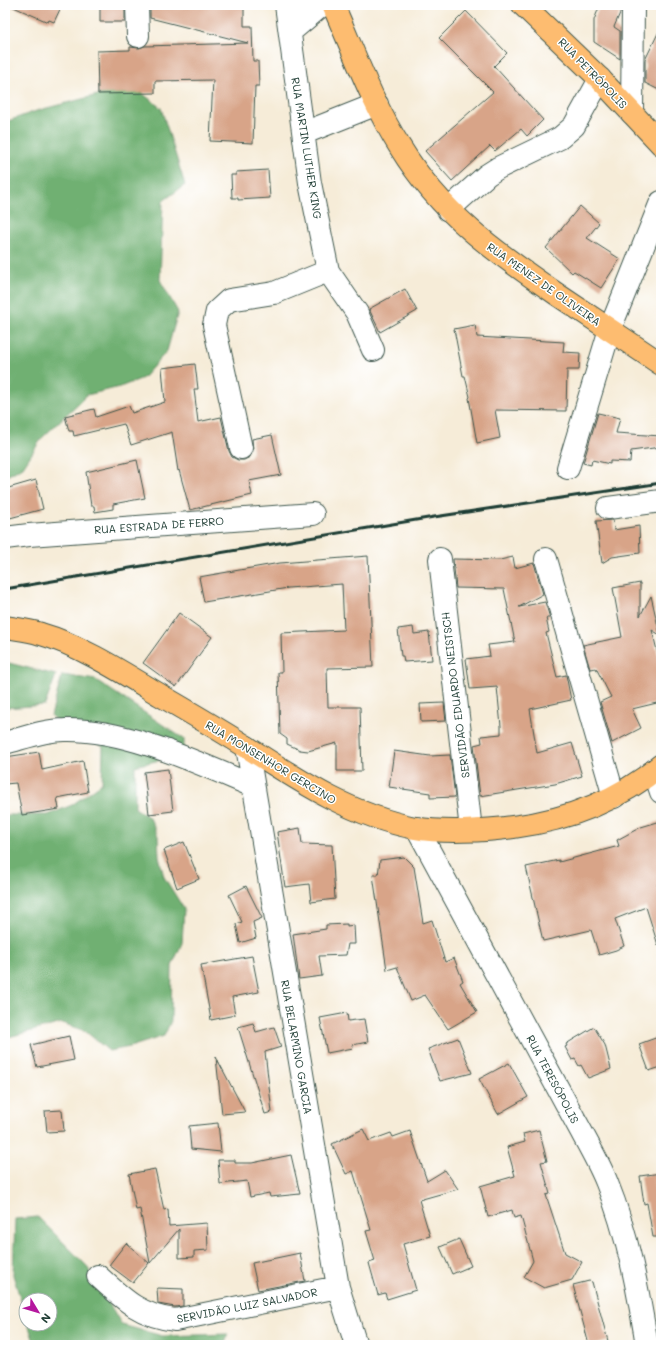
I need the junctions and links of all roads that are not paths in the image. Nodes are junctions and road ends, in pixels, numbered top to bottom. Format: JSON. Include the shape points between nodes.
{"nodes":[{"id":1,"x":137,"y":5,"type":"edge"},
{"id":2,"x":286,"y":5,"type":"edge"},
{"id":3,"x":322,"y":5,"type":"edge"},
{"id":4,"x":333,"y":5,"type":"edge"},
{"id":5,"x":523,"y":5,"type":"edge"},
{"id":6,"x":633,"y":5,"type":"edge"},
{"id":7,"x":290,"y":32,"type":"junction"},
{"id":8,"x":138,"y":36,"type":"dead end"},
{"id":9,"x":600,"y":79,"type":"junction"},
{"id":10,"x":377,"y":104,"type":"junction"},
{"id":11,"x":632,"y":113,"type":"junction"},
{"id":12,"x":304,"y":133,"type":"junction"},
{"id":13,"x":661,"y":144,"type":"edge"},
{"id":14,"x":661,"y":202,"type":"edge"},
{"id":15,"x":448,"y":210,"type":"junction"},
{"id":16,"x":328,"y":271,"type":"junction"},
{"id":17,"x":610,"y":329,"type":"junction"},
{"id":18,"x":373,"y":350,"type":"dead end"},
{"id":19,"x":661,"y":364,"type":"edge"},
{"id":20,"x":241,"y":448,"type":"dead end"},
{"id":21,"x":568,"y":468,"type":"dead end"},
{"id":22,"x":661,"y":501,"type":"edge"},
{"id":23,"x":608,"y":508,"type":"dead end"},
{"id":24,"x":313,"y":514,"type":"dead end"},
{"id":25,"x":5,"y":538,"type":"edge"},
{"id":26,"x":440,"y":559,"type":"dead end"},
{"id":27,"x":546,"y":559,"type":"dead end"},
{"id":28,"x":5,"y":627,"type":"edge"},
{"id":29,"x":5,"y":743,"type":"edge"},
{"id":30,"x":247,"y":747,"type":"junction"},
{"id":31,"x":658,"y":768,"type":"edge"},
{"id":32,"x":254,"y":786,"type":"junction"},
{"id":33,"x":661,"y":792,"type":"edge"},
{"id":34,"x":614,"y":797,"type":"junction"},
{"id":35,"x":417,"y":828,"type":"junction"},
{"id":36,"x":471,"y":830,"type":"junction"},
{"id":37,"x":98,"y":1276,"type":"dead end"},
{"id":38,"x":338,"y":1287,"type":"junction"},
{"id":39,"x":356,"y":1345,"type":"edge"},
{"id":40,"x":647,"y":1345,"type":"edge"}],
"edges":[{"from":1,"to":8,"type":"street"},
{"from":2,"to":7,"type":"street","name":"RUA MARTIN LUTHER KING"},
{"from":3,"to":7,"type":"street"},
{"from":4,"to":10,"type":"main road","name":"RUA MENEZ DE OLIVEIRA"},
{"from":5,"to":9,"type":"main road","name":"RUA PETRÓPOLIS"},
{"from":6,"to":11,"type":"street"},
{"from":7,"to":12,"type":"street","name":"RUA MARTIN LUTHER KING"},
{"from":9,"to":11,"type":"main road","name":"RUA PETRÓPOLIS"},
{"from":9,"to":15,"type":"street","via":[[574,126],[560,138],[493,172]]},
{"from":10,"to":12,"type":"street"},
{"from":10,"to":15,"type":"main road","name":"RUA MENEZ DE OLIVEIRA","via":[[399,147]]},
{"from":11,"to":13,"type":"main road","name":"RUA PETRÓPOLIS"},
{"from":12,"to":16,"type":"street","name":"RUA MARTIN LUTHER KING","via":[[310,183]]},
{"from":14,"to":17,"type":"street"},
{"from":15,"to":17,"type":"main road","name":"RUA MENEZ DE OLIVEIRA","via":[[510,263]]},
{"from":16,"to":18,"type":"street","name":"RUA MARTIN LUTHER KING","via":[[356,313]]},
{"from":16,"to":20,"type":"street","via":[[274,293],[229,300],[217,311],[214,325]]},
{"from":17,"to":19,"type":"main road","name":"RUA MENEZ DE OLIVEIRA"},
{"from":17,"to":21,"type":"street"},
{"from":22,"to":23,"type":"street"},
{"from":24,"to":25,"type":"street","name":"RUA ESTRADA DE FERRO"},
{"from":26,"to":36,"type":"street","name":"SERVIDÃO EDUARDO NEISTSCH"},
{"from":27,"to":34,"type":"street"},
{"from":28,"to":30,"type":"main road","name":"RUA MONSENHOR GERCINO","via":[[41,634],[119,670]]},
{"from":29,"to":32,"type":"street","via":[[64,730],[106,734],[189,759]]},
{"from":30,"to":32,"type":"street","name":"RUA BELARMINO GARCIA"},
{"from":30,"to":35,"type":"main road","name":"RUA MONSENHOR GERCINO","via":[[314,790],[344,805],[389,822]]},
{"from":31,"to":33,"type":"street"},
{"from":31,"to":34,"type":"main road","name":"RUA MONSENHOR GERCINO"},
{"from":32,"to":38,"type":"street","name":"RUA BELARMINO GARCIA"},
{"from":34,"to":36,"type":"main road","name":"RUA MONSENHOR GERCINO","via":[[565,817],[534,824]]},
{"from":35,"to":36,"type":"main road","name":"RUA MONSENHOR GERCINO"},
{"from":35,"to":40,"type":"street","name":"RUA TERESÓPOLIS","via":[[607,1182],[622,1223],[637,1284]]},
{"from":37,"to":38,"type":"street","name":"SERVIDÃO LUIZ SALVADOR","via":[[142,1311],[157,1318],[175,1320]]},
{"from":38,"to":39,"type":"street","name":"RUA BELARMINO GARCIA"}]}
